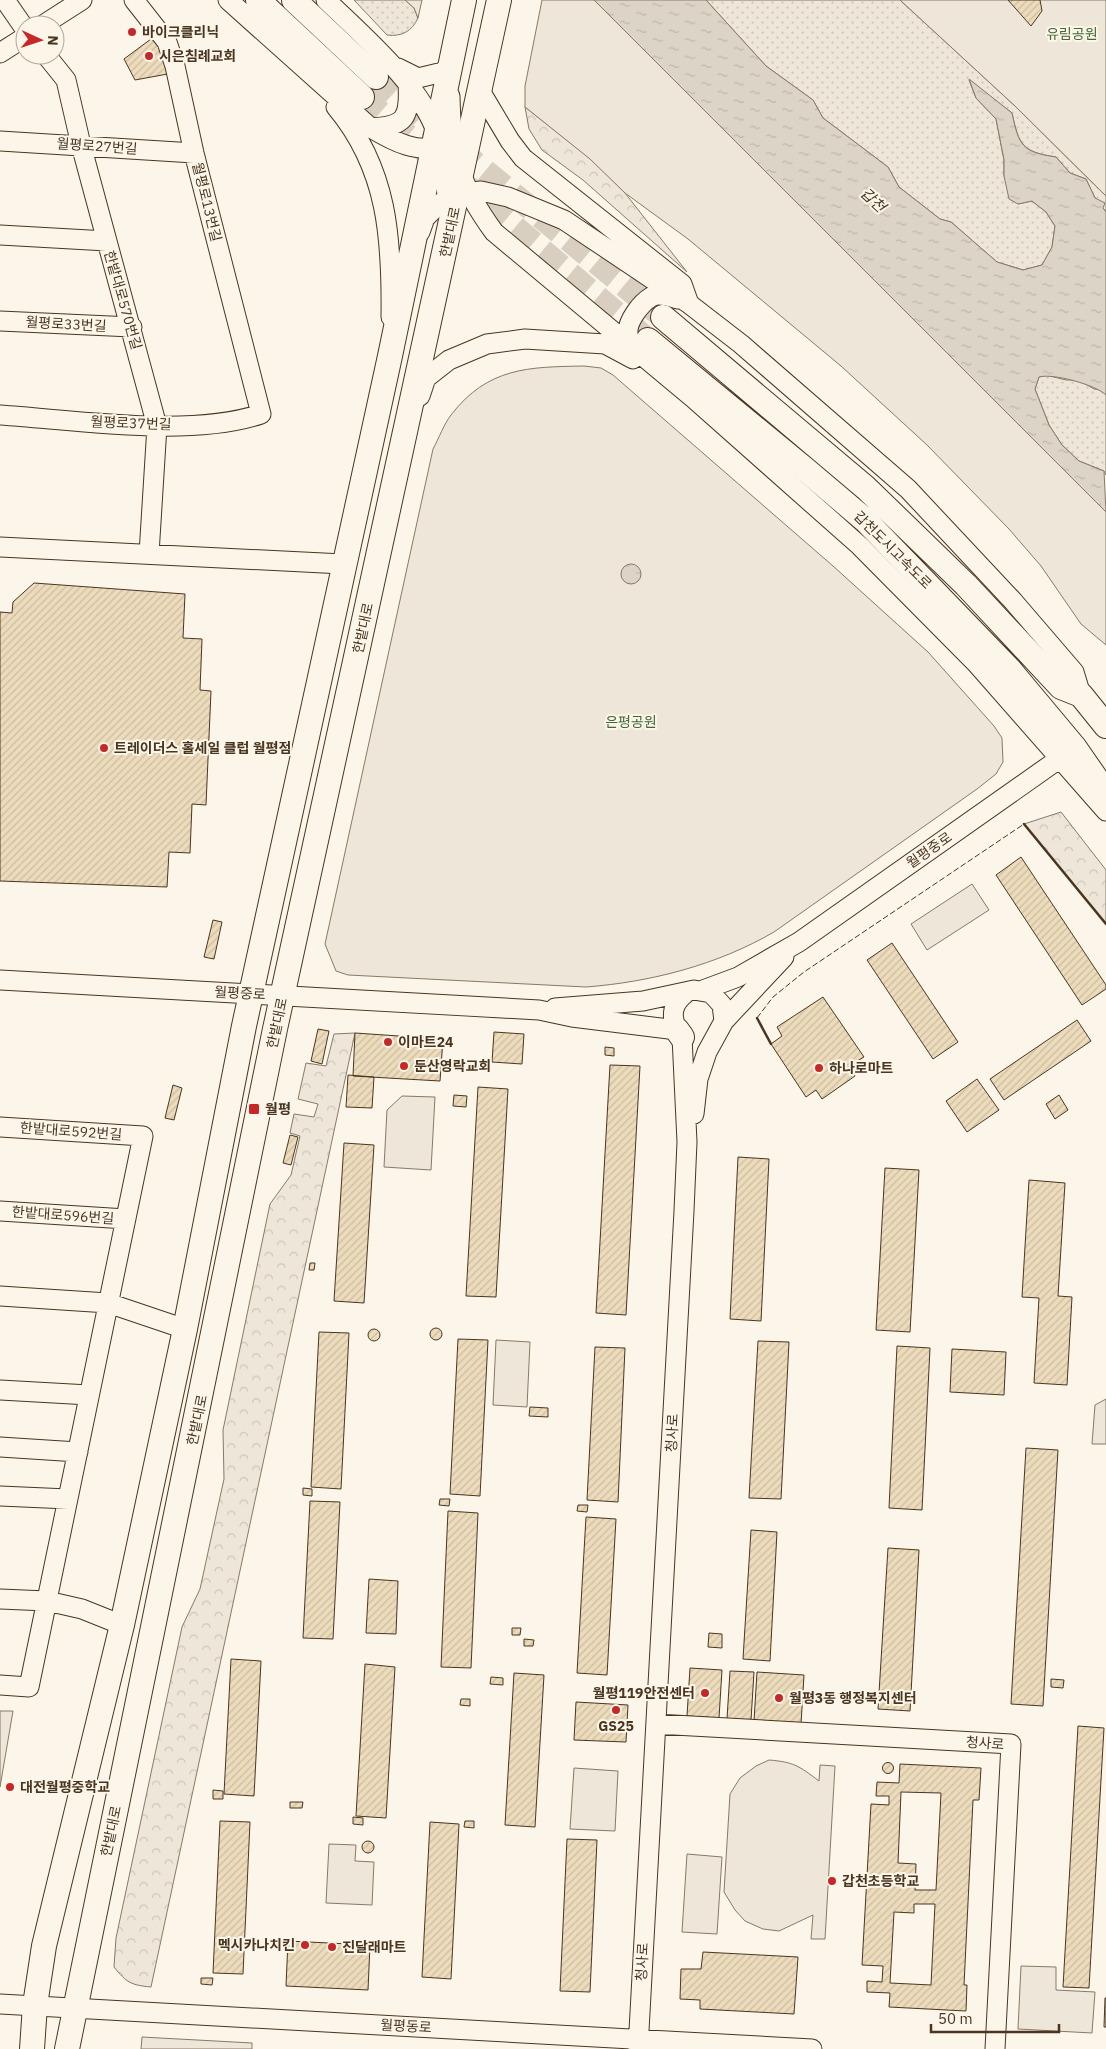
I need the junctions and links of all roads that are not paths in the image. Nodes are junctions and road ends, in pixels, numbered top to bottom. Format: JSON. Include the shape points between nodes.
{"nodes":[{"id":1,"x":5,"y":0,"type":"edge"},
{"id":2,"x":82,"y":0,"type":"edge"},
{"id":3,"x":134,"y":0,"type":"edge"},
{"id":4,"x":228,"y":0,"type":"edge"},
{"id":5,"x":258,"y":0,"type":"edge"},
{"id":6,"x":294,"y":0,"type":"edge"},
{"id":7,"x":326,"y":0,"type":"edge"},
{"id":8,"x":464,"y":0,"type":"edge"},
{"id":9,"x":499,"y":0,"type":"edge"},
{"id":10,"x":15,"y":15,"type":"edge"},
{"id":11,"x":59,"y":15,"type":"edge"},
{"id":12,"x":15,"y":43,"type":"edge"},
{"id":13,"x":0,"y":53,"type":"edge"},
{"id":14,"x":451,"y":63,"type":"junction"},
{"id":15,"x":54,"y":65,"type":"edge"},
{"id":16,"x":380,"y":68,"type":"junction"},
{"id":17,"x":304,"y":70,"type":"junction"},
{"id":18,"x":408,"y":83,"type":"junction"},
{"id":19,"x":479,"y":92,"type":"junction"},
{"id":20,"x":362,"y":97,"type":"tunnel mouth"},
{"id":21,"x":371,"y":128,"type":"junction"},
{"id":22,"x":0,"y":141,"type":"edge"},
{"id":23,"x":441,"y":141,"type":"junction"},
{"id":24,"x":81,"y":145,"type":"junction"},
{"id":25,"x":194,"y":153,"type":"junction"},
{"id":26,"x":459,"y":190,"type":"junction"},
{"id":27,"x":0,"y":235,"type":"edge"},
{"id":28,"x":107,"y":241,"type":"junction"},
{"id":29,"x":412,"y":252,"type":"junction"},
{"id":30,"x":688,"y":303,"type":"junction"},
{"id":31,"x":663,"y":317,"type":"tunnel mouth"},
{"id":32,"x":0,"y":321,"type":"edge"},
{"id":33,"x":132,"y":328,"type":"junction"},
{"id":34,"x":642,"y":345,"type":"junction"},
{"id":35,"x":390,"y":356,"type":"junction"},
{"id":36,"x":666,"y":375,"type":"junction"},
{"id":37,"x":261,"y":414,"type":"joint"},
{"id":38,"x":0,"y":415,"type":"edge"},
{"id":39,"x":157,"y":426,"type":"junction"},
{"id":40,"x":402,"y":447,"type":"junction"},
{"id":41,"x":0,"y":547,"type":"edge"},
{"id":42,"x":149,"y":554,"type":"junction"},
{"id":43,"x":343,"y":564,"type":"junction"},
{"id":44,"x":1081,"y":695,"type":"junction"},
{"id":45,"x":1106,"y":726,"type":"edge"},
{"id":46,"x":1059,"y":759,"type":"junction"},
{"id":47,"x":1106,"y":793,"type":"edge"},
{"id":48,"x":1106,"y":811,"type":"edge"},
{"id":49,"x":799,"y":942,"type":"junction"},
{"id":50,"x":0,"y":980,"type":"edge"},
{"id":51,"x":695,"y":991,"type":"junction"},
{"id":52,"x":251,"y":994,"type":"junction"},
{"id":53,"x":282,"y":996,"type":"junction"},
{"id":54,"x":539,"y":1010,"type":"junction"},
{"id":55,"x":720,"y":1029,"type":"junction"},
{"id":56,"x":680,"y":1033,"type":"junction"},
{"id":57,"x":0,"y":1127,"type":"edge"},
{"id":58,"x":687,"y":1142,"type":"junction"},
{"id":59,"x":0,"y":1211,"type":"edge"},
{"id":60,"x":126,"y":1219,"type":"junction"},
{"id":61,"x":0,"y":1296,"type":"edge"},
{"id":62,"x":108,"y":1303,"type":"junction"},
{"id":63,"x":185,"y":1329,"type":"junction"},
{"id":64,"x":0,"y":1390,"type":"edge"},
{"id":65,"x":89,"y":1395,"type":"junction"},
{"id":66,"x":0,"y":1447,"type":"edge"},
{"id":67,"x":78,"y":1452,"type":"junction"},
{"id":68,"x":0,"y":1496,"type":"edge"},
{"id":69,"x":68,"y":1499,"type":"junction"},
{"id":70,"x":0,"y":1599,"type":"edge"},
{"id":71,"x":47,"y":1601,"type":"junction"},
{"id":72,"x":122,"y":1625,"type":"junction"},
{"id":73,"x":0,"y":1686,"type":"edge"},
{"id":74,"x":656,"y":1724,"type":"junction"},
{"id":75,"x":0,"y":2004,"type":"edge"},
{"id":76,"x":35,"y":2005,"type":"junction"},
{"id":77,"x":76,"y":2008,"type":"junction"},
{"id":78,"x":638,"y":2044,"type":"edge"},
{"id":79,"x":32,"y":2049,"type":"edge"},
{"id":80,"x":67,"y":2049,"type":"edge"},
{"id":81,"x":812,"y":2049,"type":"edge"},
{"id":82,"x":995,"y":2049,"type":"edge"}],
"edges":[{"from":1,"to":10,"type":"street"},
{"from":2,"to":11,"type":"street"},
{"from":3,"to":25,"type":"street","name":"월평로13번길","via":[[167,42]]},
{"from":4,"to":17,"type":"street"},
{"from":5,"to":20,"type":"main road"},
{"from":6,"to":16,"type":"main road"},
{"from":7,"to":16,"type":"street"},
{"from":8,"to":14,"type":"main road"},
{"from":9,"to":19,"type":"main road","name":"한밭대로"},
{"from":12,"to":13,"type":"street"},
{"from":14,"to":16,"type":"street","via":[[444,72],[418,78]]},
{"from":14,"to":23,"type":"main road"},
{"from":15,"to":24,"type":"street","name":"한밭대로570번길","via":[[66,80]]},
{"from":16,"to":18,"type":"street"},
{"from":17,"to":21,"type":"street"},
{"from":17,"to":35,"type":"street","via":[[342,115],[367,152],[384,203],[392,273]]},
{"from":18,"to":21,"type":"street","via":[[408,108],[404,117],[389,127]]},
{"from":18,"to":23,"type":"street","via":[[422,102]]},
{"from":19,"to":23,"type":"street"},
{"from":19,"to":26,"type":"main road","name":"한밭대로"},
{"from":19,"to":30,"type":"street","via":[[523,158],[682,284]]},
{"from":21,"to":23,"type":"street","via":[[390,139],[426,149]]},
{"from":22,"to":24,"type":"street","name":"월평로27번길"},
{"from":23,"to":26,"type":"street"},
{"from":23,"to":29,"type":"main road"},
{"from":24,"to":25,"type":"street","name":"월평로27번길"},
{"from":24,"to":28,"type":"street","name":"한밭대로570번길"},
{"from":25,"to":37,"type":"street","name":"월평로13번길"},
{"from":26,"to":29,"type":"street","via":[[425,218]]},
{"from":26,"to":30,"type":"street","via":[[508,197],[564,220]]},
{"from":26,"to":34,"type":"street","via":[[494,232]]},
{"from":26,"to":40,"type":"main road","name":"한밭대로"},
{"from":27,"to":28,"type":"street"},
{"from":28,"to":33,"type":"street","name":"한밭대로570번길"},
{"from":29,"to":35,"type":"main road"},
{"from":30,"to":34,"type":"street","via":[[665,295],[652,296],[632,317],[628,332]]},
{"from":30,"to":44,"type":"street","via":[[741,344],[908,489],[1013,601],[1074,672]]},
{"from":31,"to":44,"type":"main road","name":"갑천도시고속도로","via":[[866,488],[966,585],[1061,687]]},
{"from":32,"to":33,"type":"street","name":"월평로33번길"},
{"from":33,"to":39,"type":"street","name":"한밭대로570번길"},
{"from":34,"to":36,"type":"street"},
{"from":34,"to":47,"type":"main road","name":"갑천도시고속도로","via":[[806,470],[864,520],[1009,669],[1075,748]]},
{"from":35,"to":43,"type":"main road"},
{"from":36,"to":40,"type":"street","via":[[605,344],[525,339],[487,344],[449,360],[426,378]]},
{"from":36,"to":46,"type":"street","via":[[860,546],[976,663]]},
{"from":37,"to":39,"type":"street","name":"월평로37번길","via":[[238,422]]},
{"from":38,"to":39,"type":"street","name":"월평로37번길"},
{"from":39,"to":42,"type":"street","name":"한밭대로570번길"},
{"from":40,"to":53,"type":"main road","name":"한밭대로"},
{"from":41,"to":42,"type":"street"},
{"from":42,"to":43,"type":"street"},
{"from":43,"to":52,"type":"main road"},
{"from":44,"to":45,"type":"main road"},
{"from":46,"to":48,"type":"street"},
{"from":46,"to":49,"type":"street","name":"월평중로"},
{"from":49,"to":51,"type":"street","via":[[738,976]]},
{"from":49,"to":55,"type":"street"},
{"from":50,"to":52,"type":"street","name":"월평중로"},
{"from":51,"to":54,"type":"street","via":[[643,1001]]},
{"from":51,"to":55,"type":"street","via":[[711,992],[722,1005]]},
{"from":51,"to":56,"type":"street","via":[[680,998],[673,1013]]},
{"from":52,"to":53,"type":"street","name":"월평중로"},
{"from":52,"to":63,"type":"main road"},
{"from":53,"to":54,"type":"street","name":"월평중로"},
{"from":53,"to":77,"type":"main road","name":"한밭대로"},
{"from":54,"to":56,"type":"street"},
{"from":55,"to":56,"type":"street","via":[[699,1042]]},
{"from":55,"to":58,"type":"street","via":[[698,1079]]},
{"from":56,"to":58,"type":"street"},
{"from":57,"to":60,"type":"street","name":"한밭대로592번길","via":[[143,1136]]},
{"from":58,"to":74,"type":"street","name":"청사로"},
{"from":59,"to":60,"type":"street","name":"한밭대로596번길"},
{"from":60,"to":62,"type":"street"},
{"from":61,"to":62,"type":"street"},
{"from":62,"to":63,"type":"street"},
{"from":62,"to":65,"type":"street"},
{"from":63,"to":72,"type":"main road"},
{"from":64,"to":65,"type":"street"},
{"from":65,"to":67,"type":"street"},
{"from":66,"to":67,"type":"street"},
{"from":67,"to":69,"type":"street"},
{"from":68,"to":69,"type":"street"},
{"from":69,"to":71,"type":"street"},
{"from":70,"to":71,"type":"street"},
{"from":71,"to":72,"type":"street"},
{"from":71,"to":73,"type":"street","via":[[29,1687]]},
{"from":72,"to":76,"type":"main road","via":[[44,1946]]},
{"from":74,"to":78,"type":"street","name":"청사로"},
{"from":74,"to":82,"type":"street","name":"청사로","via":[[1011,1744]]},
{"from":75,"to":76,"type":"street","name":"월평동로"},
{"from":76,"to":77,"type":"street","name":"월평동로"},
{"from":76,"to":79,"type":"main road"},
{"from":77,"to":78,"type":"street","name":"월평동로"},
{"from":77,"to":80,"type":"main road","name":"한밭대로"},
{"from":78,"to":81,"type":"street","name":"월평동로"}]}
